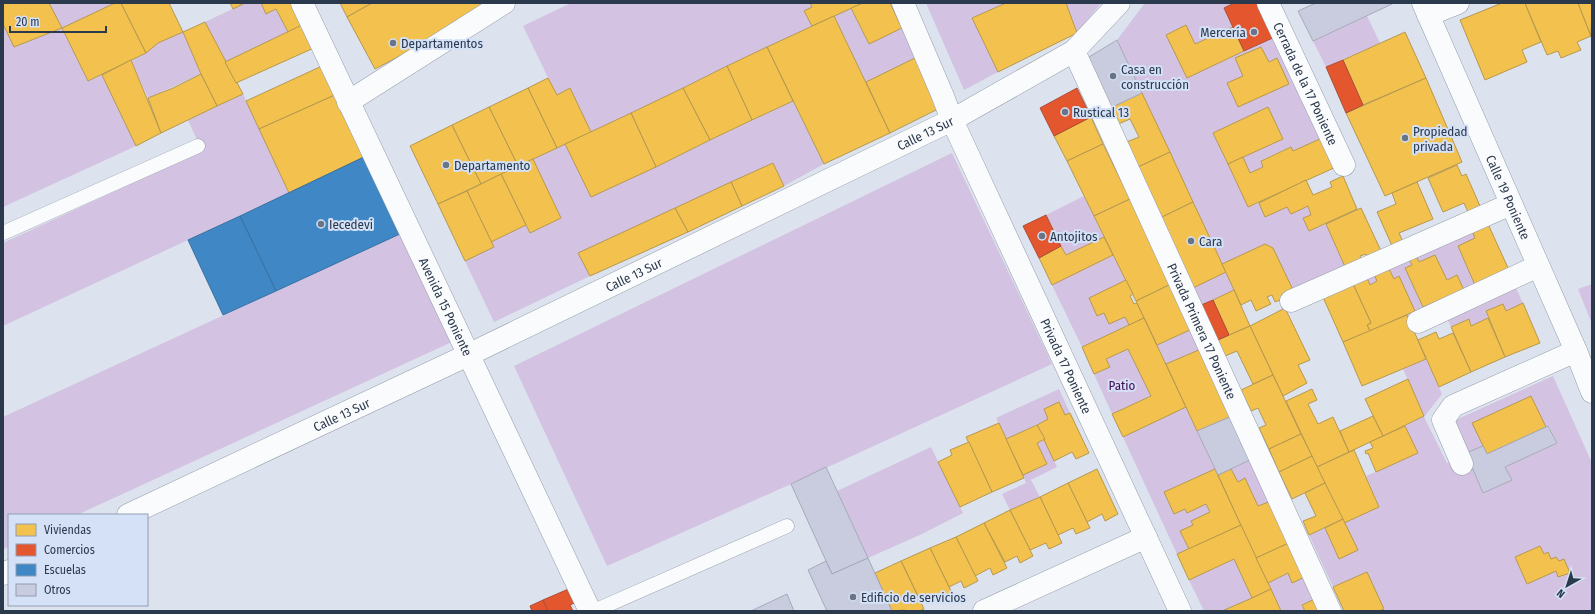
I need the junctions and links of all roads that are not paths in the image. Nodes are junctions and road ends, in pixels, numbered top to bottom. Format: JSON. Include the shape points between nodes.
{"nodes":[{"id":1,"x":302,"y":3,"type":"edge"},
{"id":2,"x":504,"y":3,"type":"edge"},
{"id":3,"x":903,"y":3,"type":"edge"},
{"id":4,"x":1119,"y":3,"type":"edge"},
{"id":5,"x":1268,"y":3,"type":"edge"},
{"id":6,"x":1458,"y":3,"type":"edge"},
{"id":7,"x":1426,"y":9,"type":"edge"},
{"id":8,"x":1074,"y":51,"type":"junction"},
{"id":9,"x":348,"y":102,"type":"junction"},
{"id":10,"x":952,"y":120,"type":"junction"},
{"id":11,"x":198,"y":146,"type":"dead end"},
{"id":12,"x":1344,"y":165,"type":"dead end"},
{"id":13,"x":1511,"y":204,"type":"junction"},
{"id":14,"x":3,"y":233,"type":"edge"},
{"id":15,"x":1538,"y":266,"type":"junction"},
{"id":16,"x":1291,"y":301,"type":"dead end"},
{"id":17,"x":1418,"y":322,"type":"dead end"},
{"id":18,"x":1576,"y":351,"type":"junction"},
{"id":19,"x":468,"y":355,"type":"junction"},
{"id":20,"x":1592,"y":392,"type":"edge"},
{"id":21,"x":1462,"y":464,"type":"dead end"},
{"id":22,"x":130,"y":514,"type":"edge"},
{"id":23,"x":787,"y":526,"type":"dead end"},
{"id":24,"x":1146,"y":538,"type":"junction"},
{"id":25,"x":590,"y":611,"type":"edge"},
{"id":26,"x":594,"y":611,"type":"edge"},
{"id":27,"x":984,"y":611,"type":"edge"},
{"id":28,"x":1180,"y":611,"type":"edge"},
{"id":29,"x":1330,"y":611,"type":"edge"}],
"edges":[{"from":1,"to":9,"type":"street","name":"Avenida 15 Poniente"},
{"from":2,"to":9,"type":"street"},
{"from":3,"to":10,"type":"street","name":"Privada 17 Poniente"},
{"from":4,"to":8,"type":"street","name":"Calle 13 Sur"},
{"from":5,"to":12,"type":"street","name":"Cerrada de la 17 Poniente"},
{"from":6,"to":7,"type":"street"},
{"from":7,"to":13,"type":"street","name":"Calle 19 Poniente"},
{"from":8,"to":10,"type":"street","name":"Calle 13 Sur"},
{"from":8,"to":29,"type":"street","name":"Privada Primera 17 Poniente"},
{"from":9,"to":19,"type":"street","name":"Avenida 15 Poniente"},
{"from":10,"to":19,"type":"street","name":"Calle 13 Sur"},
{"from":10,"to":24,"type":"street","name":"Privada 17 Poniente"},
{"from":11,"to":14,"type":"lane"},
{"from":13,"to":15,"type":"street","name":"Calle 19 Poniente"},
{"from":13,"to":16,"type":"street"},
{"from":15,"to":17,"type":"street"},
{"from":15,"to":18,"type":"street","name":"Calle 19 Poniente"},
{"from":18,"to":20,"type":"street","name":"Calle 19 Poniente"},
{"from":18,"to":21,"type":"street","via":[[1453,406],[1443,420]]},
{"from":19,"to":22,"type":"street","name":"Calle 13 Sur"},
{"from":19,"to":25,"type":"street","name":"Avenida 15 Poniente"},
{"from":23,"to":26,"type":"lane"},
{"from":24,"to":27,"type":"street"},
{"from":24,"to":28,"type":"street","name":"Privada 17 Poniente"}]}
